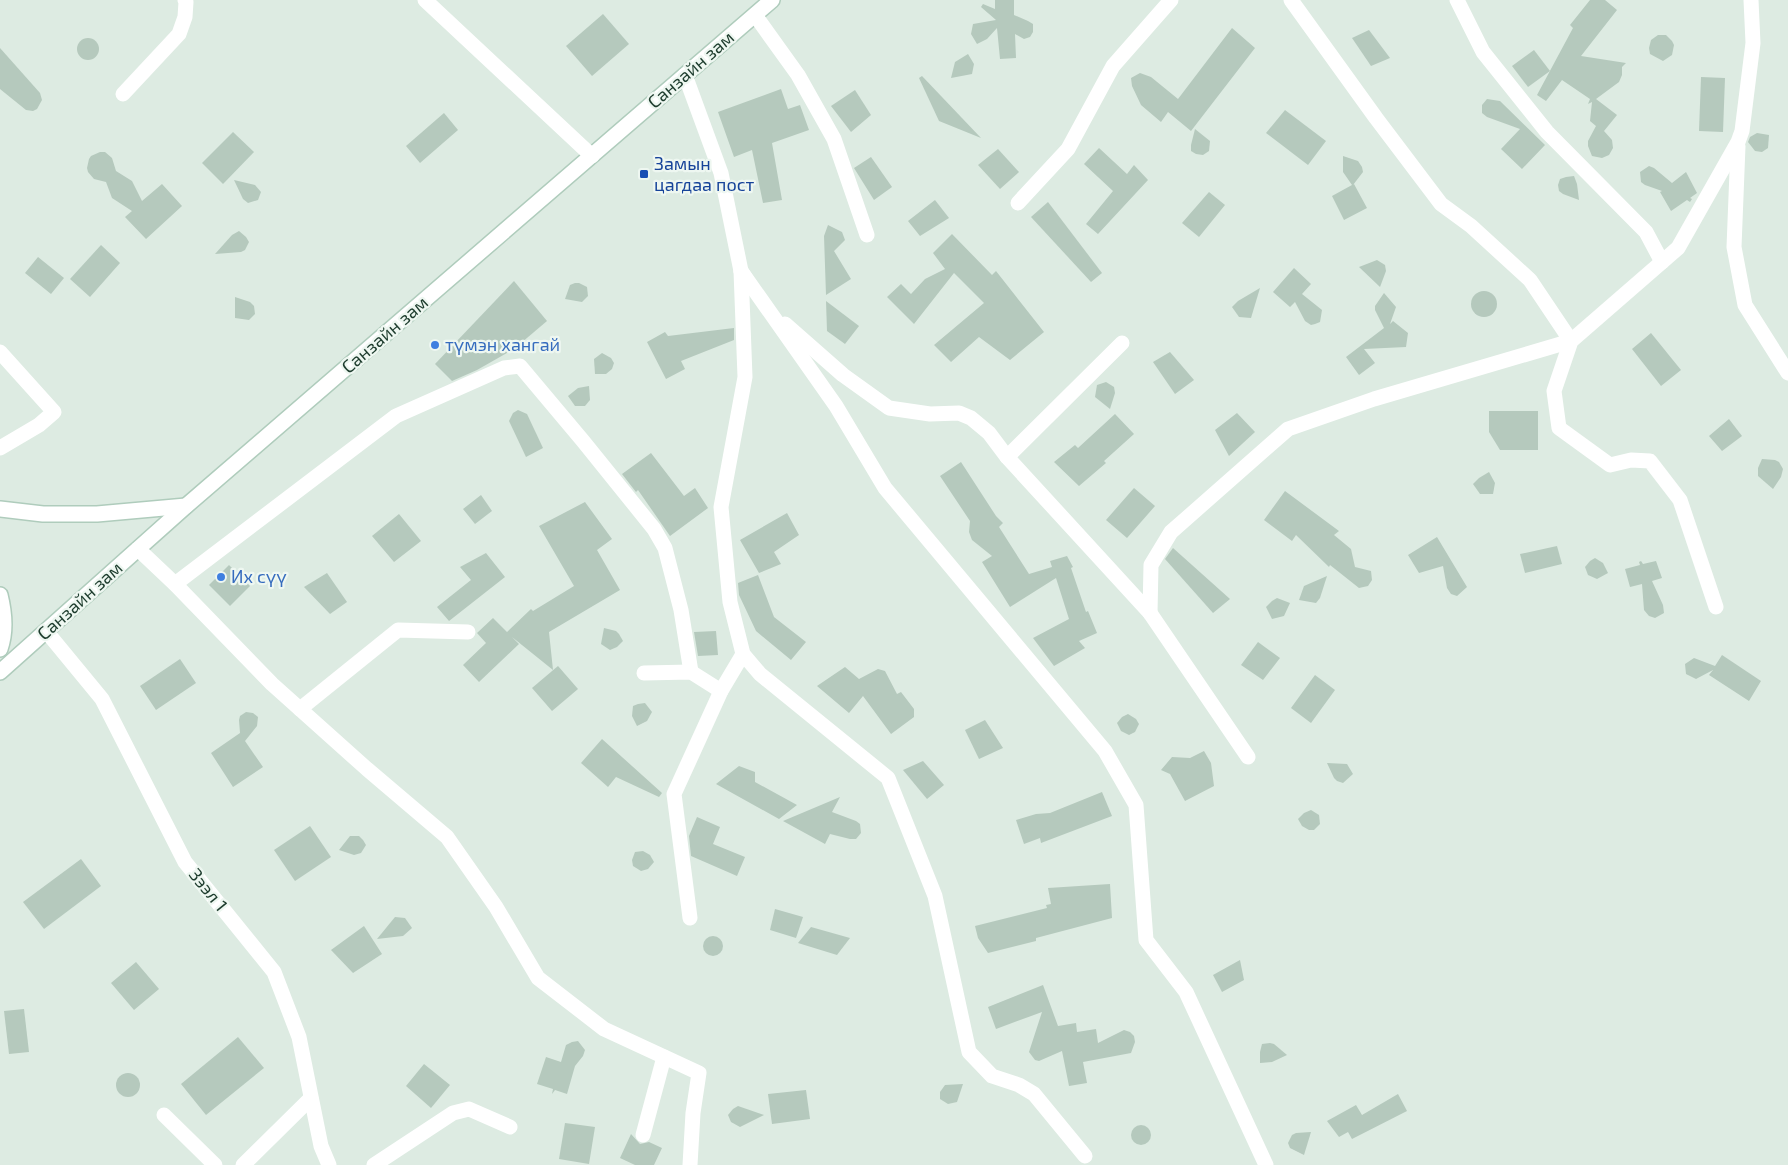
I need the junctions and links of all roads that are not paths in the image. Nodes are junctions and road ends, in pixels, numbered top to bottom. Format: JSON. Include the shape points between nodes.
{"nodes":[{"id":1,"x":185,"y":0,"type":"edge"},
{"id":2,"x":425,"y":0,"type":"edge"},
{"id":3,"x":772,"y":0,"type":"edge"},
{"id":4,"x":1171,"y":0,"type":"edge"},
{"id":5,"x":1291,"y":0,"type":"edge"},
{"id":6,"x":1457,"y":0,"type":"edge"},
{"id":7,"x":1751,"y":0,"type":"edge"},
{"id":8,"x":755,"y":15,"type":"junction"},
{"id":9,"x":686,"y":75,"type":"junction"},
{"id":10,"x":123,"y":94,"type":"dead end"},
{"id":11,"x":1738,"y":142,"type":"junction"},
{"id":12,"x":592,"y":156,"type":"junction"},
{"id":13,"x":1018,"y":203,"type":"dead end"},
{"id":14,"x":867,"y":235,"type":"dead end"},
{"id":15,"x":1662,"y":262,"type":"junction"},
{"id":16,"x":741,"y":271,"type":"junction"},
{"id":17,"x":1571,"y":341,"type":"junction"},
{"id":18,"x":1122,"y":343,"type":"dead end"},
{"id":19,"x":0,"y":352,"type":"edge"},
{"id":20,"x":1788,"y":373,"type":"edge"},
{"id":21,"x":0,"y":448,"type":"edge"},
{"id":22,"x":1007,"y":457,"type":"junction"},
{"id":23,"x":186,"y":506,"type":"junction"},
{"id":24,"x":0,"y":509,"type":"edge"},
{"id":25,"x":138,"y":549,"type":"junction"},
{"id":26,"x":175,"y":584,"type":"junction"},
{"id":27,"x":0,"y":595,"type":"edge"},
{"id":28,"x":1716,"y":607,"type":"dead end"},
{"id":29,"x":1150,"y":613,"type":"junction"},
{"id":30,"x":46,"y":631,"type":"junction"},
{"id":31,"x":468,"y":632,"type":"dead end"},
{"id":32,"x":0,"y":649,"type":"edge"},
{"id":33,"x":743,"y":654,"type":"junction"},
{"id":34,"x":0,"y":672,"type":"edge"},
{"id":35,"x":691,"y":672,"type":"junction"},
{"id":36,"x":644,"y":673,"type":"dead end"},
{"id":37,"x":721,"y":691,"type":"junction"},
{"id":38,"x":300,"y":709,"type":"junction"},
{"id":39,"x":1248,"y":757,"type":"dead end"},
{"id":40,"x":690,"y":918,"type":"dead end"},
{"id":41,"x":664,"y":1057,"type":"junction"},
{"id":42,"x":311,"y":1098,"type":"junction"},
{"id":43,"x":164,"y":1115,"type":"dead end"},
{"id":44,"x":510,"y":1128,"type":"dead end"},
{"id":45,"x":643,"y":1135,"type":"dead end"},
{"id":46,"x":1085,"y":1156,"type":"dead end"},
{"id":47,"x":215,"y":1165,"type":"edge"},
{"id":48,"x":244,"y":1165,"type":"edge"},
{"id":49,"x":330,"y":1165,"type":"edge"},
{"id":50,"x":374,"y":1165,"type":"edge"},
{"id":51,"x":690,"y":1165,"type":"edge"},
{"id":52,"x":1266,"y":1165,"type":"edge"}],
"edges":[{"from":1,"to":10,"type":"street","via":[[186,17],[179,34]]},
{"from":2,"to":12,"type":"street"},
{"from":3,"to":8,"type":"street","name":"Санзайн зам"},
{"from":4,"to":13,"type":"street","via":[[1113,66],[1068,149]]},
{"from":5,"to":17,"type":"street","via":[[1441,204],[1472,226],[1530,280]]},
{"from":6,"to":15,"type":"street","via":[[1483,52],[1547,132],[1646,232]]},
{"from":7,"to":11,"type":"street","via":[[1754,43]]},
{"from":8,"to":9,"type":"street","name":"Санзайн зам"},
{"from":8,"to":14,"type":"street","via":[[798,75],[834,139]]},
{"from":9,"to":12,"type":"street","name":"Санзайн зам"},
{"from":9,"to":16,"type":"street","via":[[721,173]]},
{"from":11,"to":15,"type":"street","via":[[1678,248]]},
{"from":11,"to":20,"type":"street","via":[[1734,247],[1746,305]]},
{"from":12,"to":23,"type":"street","name":"Санзайн зам"},
{"from":15,"to":17,"type":"street"},
{"from":16,"to":22,"type":"street","via":[[768,310],[842,375],[888,408],[930,414],[959,413],[989,433]]},
{"from":16,"to":33,"type":"street","via":[[745,377],[721,507],[730,602]]},
{"from":16,"to":52,"type":"street","via":[[836,406],[885,488],[1105,751],[1136,805],[1146,940],[1186,992]]},
{"from":17,"to":28,"type":"street","via":[[1554,391],[1559,428],[1610,465],[1631,460],[1650,461],[1680,500]]},
{"from":17,"to":29,"type":"street","via":[[1374,399],[1288,429],[1171,532],[1151,565]]},
{"from":18,"to":22,"type":"street"},
{"from":19,"to":21,"type":"street","via":[[54,412]]},
{"from":22,"to":29,"type":"street"},
{"from":23,"to":24,"type":"street","via":[[97,514],[43,514]]},
{"from":23,"to":25,"type":"street","name":"Санзайн зам"},
{"from":25,"to":26,"type":"street"},
{"from":25,"to":30,"type":"street","name":"Санзайн зам"},
{"from":26,"to":35,"type":"street","via":[[396,416],[504,368],[520,366],[654,529],[665,548],[681,610]]},
{"from":26,"to":38,"type":"street"},
{"from":27,"to":32,"type":"street","via":[[3,610]]},
{"from":29,"to":39,"type":"street"},
{"from":30,"to":34,"type":"street","name":"Санзайн зам"},
{"from":30,"to":42,"type":"street","name":"Зээл 1","via":[[102,699],[185,862],[274,972],[299,1038]]},
{"from":31,"to":38,"type":"street","via":[[398,630]]},
{"from":33,"to":37,"type":"street"},
{"from":33,"to":46,"type":"street","via":[[760,674],[888,778],[934,896],[969,1052],[992,1076],[1034,1094]]},
{"from":35,"to":36,"type":"street"},
{"from":35,"to":37,"type":"street"},
{"from":37,"to":40,"type":"street","via":[[674,794]]},
{"from":38,"to":41,"type":"street","via":[[447,836],[538,978],[604,1029]]},
{"from":41,"to":45,"type":"street"},
{"from":41,"to":51,"type":"street","via":[[699,1073]]},
{"from":42,"to":48,"type":"street"},
{"from":42,"to":49,"type":"street","name":"Зээл 1","via":[[321,1146]]},
{"from":43,"to":47,"type":"street"},
{"from":44,"to":50,"type":"street","via":[[470,1109],[453,1113]]}]}
